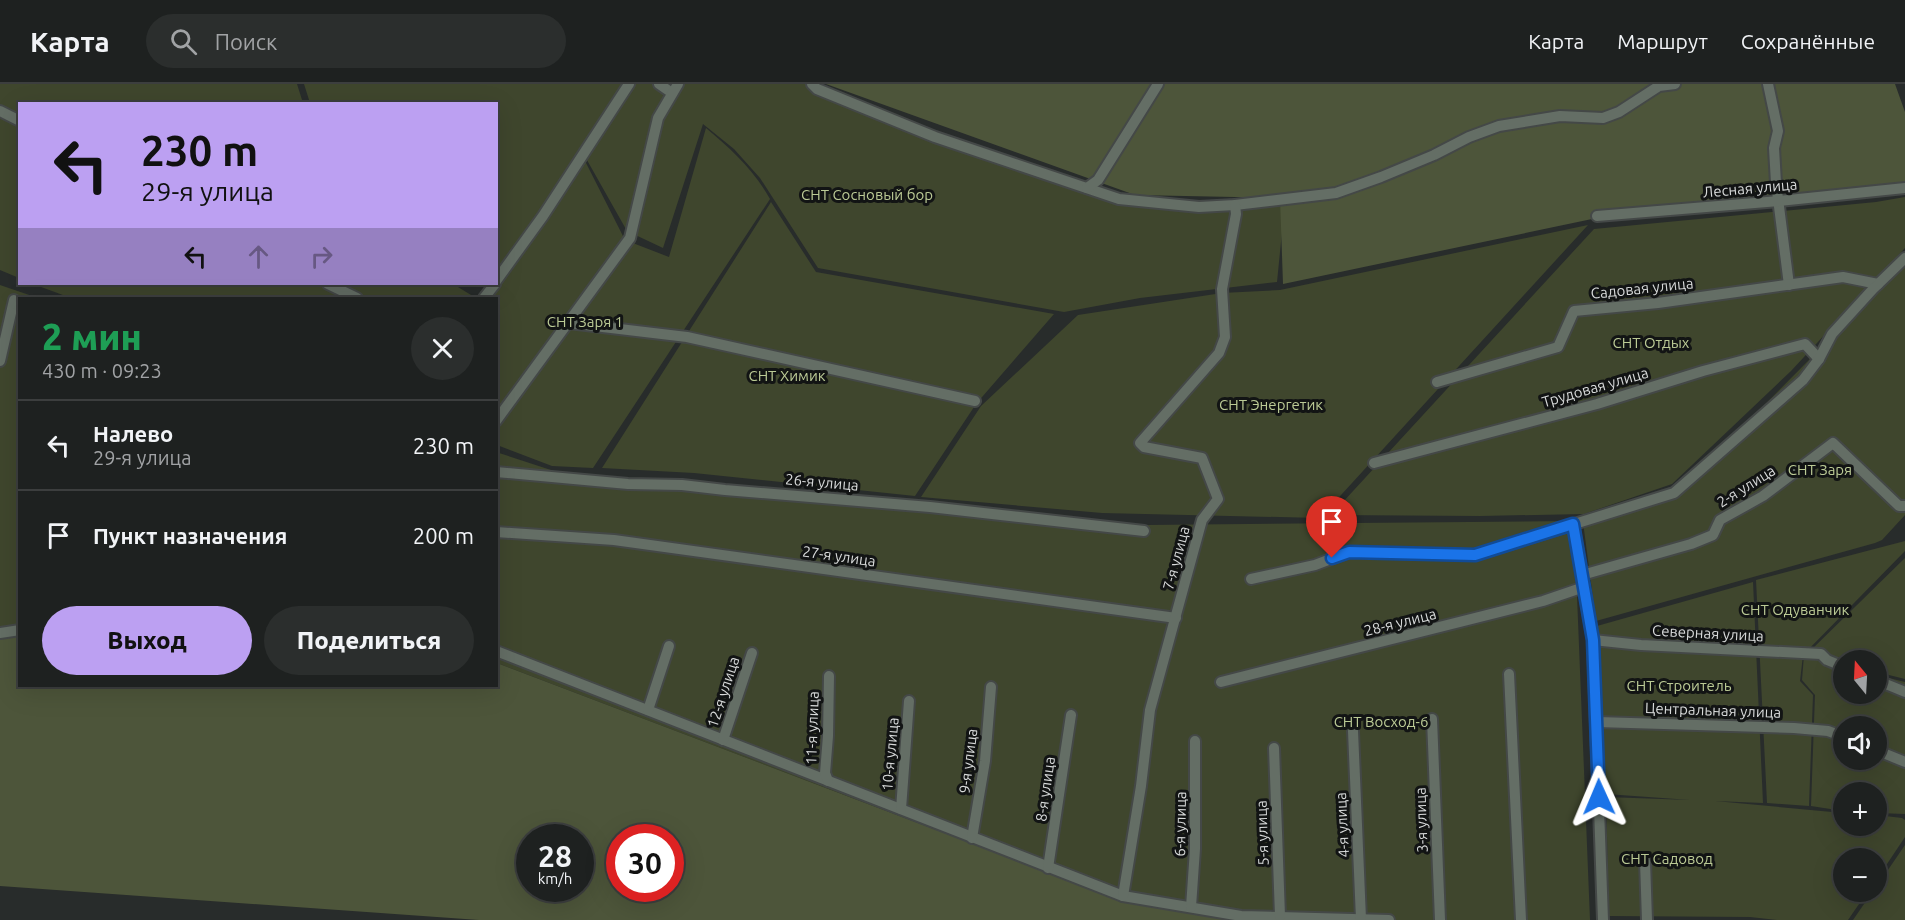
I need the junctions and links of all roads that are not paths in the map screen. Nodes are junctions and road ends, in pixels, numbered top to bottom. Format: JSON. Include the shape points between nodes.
{"nodes":[{"id":1,"x":629,"y":84,"type":"edge"},
{"id":2,"x":659,"y":84,"type":"edge"},
{"id":3,"x":812,"y":84,"type":"edge"},
{"id":4,"x":1158,"y":84,"type":"edge"},
{"id":5,"x":1676,"y":84,"type":"edge"},
{"id":6,"x":1768,"y":84,"type":"edge"},
{"id":7,"x":675,"y":88,"type":"edge"},
{"id":8,"x":0,"y":111,"type":"edge"},
{"id":9,"x":18,"y":120,"type":"edge"},
{"id":10,"x":1087,"y":188,"type":"junction"},
{"id":11,"x":1905,"y":188,"type":"edge"},
{"id":12,"x":1779,"y":201,"type":"junction"},
{"id":13,"x":1235,"y":205,"type":"junction"},
{"id":14,"x":1598,"y":216,"type":"dead end"},
{"id":15,"x":1905,"y":258,"type":"edge"},
{"id":16,"x":498,"y":279,"type":"edge"},
{"id":17,"x":1878,"y":284,"type":"junction"},
{"id":18,"x":330,"y":285,"type":"edge"},
{"id":19,"x":1789,"y":285,"type":"junction"},
{"id":20,"x":355,"y":297,"type":"edge"},
{"id":21,"x":14,"y":300,"type":"dead end"},
{"id":22,"x":569,"y":323,"type":"junction"},
{"id":23,"x":1819,"y":359,"type":"junction"},
{"id":24,"x":0,"y":361,"type":"edge"},
{"id":25,"x":1437,"y":382,"type":"dead end"},
{"id":26,"x":975,"y":401,"type":"dead end"},
{"id":27,"x":498,"y":418,"type":"edge"},
{"id":28,"x":1374,"y":464,"type":"dead end"},
{"id":29,"x":498,"y":472,"type":"edge"},
{"id":30,"x":1905,"y":506,"type":"edge"},
{"id":31,"x":1575,"y":524,"type":"junction"},
{"id":32,"x":1144,"y":531,"type":"dead end"},
{"id":33,"x":498,"y":532,"type":"edge"},
{"id":34,"x":1582,"y":575,"type":"junction"},
{"id":35,"x":1251,"y":579,"type":"dead end"},
{"id":36,"x":1584,"y":587,"type":"junction"},
{"id":37,"x":1176,"y":618,"type":"junction"},
{"id":38,"x":18,"y":629,"type":"edge"},
{"id":39,"x":0,"y":633,"type":"edge"},
{"id":40,"x":1593,"y":640,"type":"junction"},
{"id":41,"x":669,"y":646,"type":"dead end"},
{"id":42,"x":498,"y":652,"type":"edge"},
{"id":43,"x":752,"y":653,"type":"dead end"},
{"id":44,"x":1833,"y":662,"type":"edge"},
{"id":45,"x":1509,"y":674,"type":"dead end"},
{"id":46,"x":829,"y":676,"type":"dead end"},
{"id":47,"x":1221,"y":682,"type":"dead end"},
{"id":48,"x":1887,"y":685,"type":"edge"},
{"id":49,"x":991,"y":687,"type":"dead end"},
{"id":50,"x":1905,"y":692,"type":"edge"},
{"id":51,"x":909,"y":701,"type":"dead end"},
{"id":52,"x":648,"y":710,"type":"junction"},
{"id":53,"x":1071,"y":715,"type":"dead end"},
{"id":54,"x":1432,"y":719,"type":"dead end"},
{"id":55,"x":1597,"y":722,"type":"junction"},
{"id":56,"x":1353,"y":731,"type":"dead end"},
{"id":57,"x":1833,"y":733,"type":"edge"},
{"id":58,"x":723,"y":740,"type":"junction"},
{"id":59,"x":1195,"y":741,"type":"dead end"},
{"id":60,"x":1274,"y":748,"type":"dead end"},
{"id":61,"x":1887,"y":755,"type":"edge"},
{"id":62,"x":1905,"y":762,"type":"edge"},
{"id":63,"x":828,"y":781,"type":"junction"},
{"id":64,"x":901,"y":809,"type":"junction"},
{"id":65,"x":972,"y":838,"type":"junction"},
{"id":66,"x":1645,"y":861,"type":"dead end"},
{"id":67,"x":1048,"y":868,"type":"junction"},
{"id":68,"x":1123,"y":896,"type":"junction"},
{"id":69,"x":1191,"y":907,"type":"junction"},
{"id":70,"x":1280,"y":916,"type":"junction"},
{"id":71,"x":1329,"y":919,"type":"edge"},
{"id":72,"x":1361,"y":919,"type":"edge"},
{"id":73,"x":1389,"y":920,"type":"edge"},
{"id":74,"x":1440,"y":920,"type":"edge"},
{"id":75,"x":1521,"y":920,"type":"edge"},
{"id":76,"x":1603,"y":920,"type":"edge"},
{"id":77,"x":1647,"y":920,"type":"edge"}],
"edges":[{"from":1,"to":16,"type":"street"},
{"from":2,"to":7,"type":"street"},
{"from":3,"to":10,"type":"street","via":[[935,136]]},
{"from":4,"to":10,"type":"street","via":[[1098,180]]},
{"from":5,"to":13,"type":"street","via":[[1659,86],[1603,118],[1560,116],[1498,126],[1336,193]]},
{"from":6,"to":12,"type":"street","via":[[1778,131],[1774,148]]},
{"from":7,"to":22,"type":"street","via":[[658,117],[630,238]]},
{"from":8,"to":9,"type":"street"},
{"from":10,"to":13,"type":"street","via":[[1119,199],[1200,207]]},
{"from":11,"to":12,"type":"street","name":"Лесная улица"},
{"from":12,"to":14,"type":"street","name":"Лесная улица"},
{"from":12,"to":19,"type":"street"},
{"from":13,"to":37,"type":"street","name":"7-я улица","via":[[1222,288],[1225,337],[1219,353],[1140,443],[1202,458],[1218,499],[1202,520]]},
{"from":15,"to":17,"type":"street"},
{"from":17,"to":19,"type":"street","name":"Садовая улица","via":[[1843,277]]},
{"from":17,"to":23,"type":"street","via":[[1832,334]]},
{"from":18,"to":20,"type":"street"},
{"from":19,"to":25,"type":"street","name":"Садовая улица","via":[[1574,311],[1558,347]]},
{"from":21,"to":24,"type":"street"},
{"from":22,"to":26,"type":"street","via":[[687,338]]},
{"from":22,"to":27,"type":"street"},
{"from":23,"to":28,"type":"street","name":"Трудовая улица","via":[[1805,345]]},
{"from":23,"to":31,"type":"street","via":[[1803,380],[1674,493]]},
{"from":29,"to":32,"type":"street","name":"26-я улица","via":[[919,506]]},
{"from":30,"to":34,"type":"street","name":"2-я улица","via":[[1899,506],[1833,443],[1763,496],[1720,520],[1713,535]]},
{"from":31,"to":34,"type":"street"},
{"from":31,"to":35,"type":"street","via":[[1475,555],[1349,552],[1315,565]]},
{"from":33,"to":37,"type":"street","name":"27-я улица","via":[[614,540]]},
{"from":34,"to":36,"type":"street"},
{"from":36,"to":40,"type":"street"},
{"from":36,"to":47,"type":"street","name":"28-я улица","via":[[1543,601]]},
{"from":37,"to":68,"type":"street","name":"7-я улица","via":[[1149,710]]},
{"from":38,"to":39,"type":"street"},
{"from":40,"to":44,"type":"street","name":"Северная улица","via":[[1821,654]]},
{"from":40,"to":55,"type":"street"},
{"from":41,"to":52,"type":"street"},
{"from":42,"to":52,"type":"street"},
{"from":43,"to":58,"type":"street","name":"12-я улица"},
{"from":45,"to":75,"type":"street"},
{"from":46,"to":63,"type":"street","name":"11-я улица","via":[[825,773]]},
{"from":48,"to":50,"type":"street"},
{"from":49,"to":65,"type":"street","name":"9-я улица","via":[[985,761]]},
{"from":51,"to":64,"type":"street","name":"10-я улица"},
{"from":52,"to":58,"type":"street"},
{"from":53,"to":67,"type":"street","name":"8-я улица"},
{"from":54,"to":74,"type":"street","name":"3-я улица"},
{"from":55,"to":57,"type":"street","name":"Центральная улица","via":[[1794,728]]},
{"from":55,"to":76,"type":"street"},
{"from":56,"to":72,"type":"street","name":"4-я улица"},
{"from":58,"to":63,"type":"street"},
{"from":59,"to":69,"type":"street","name":"6-я улица"},
{"from":60,"to":70,"type":"street","name":"5-я улица"},
{"from":61,"to":62,"type":"street"},
{"from":63,"to":64,"type":"street"},
{"from":64,"to":65,"type":"street"},
{"from":65,"to":67,"type":"street"},
{"from":66,"to":77,"type":"street"},
{"from":67,"to":68,"type":"street"},
{"from":68,"to":69,"type":"street"},
{"from":69,"to":70,"type":"street","via":[[1241,916]]},
{"from":70,"to":71,"type":"street"},
{"from":71,"to":72,"type":"street"},
{"from":72,"to":73,"type":"street"}]}
